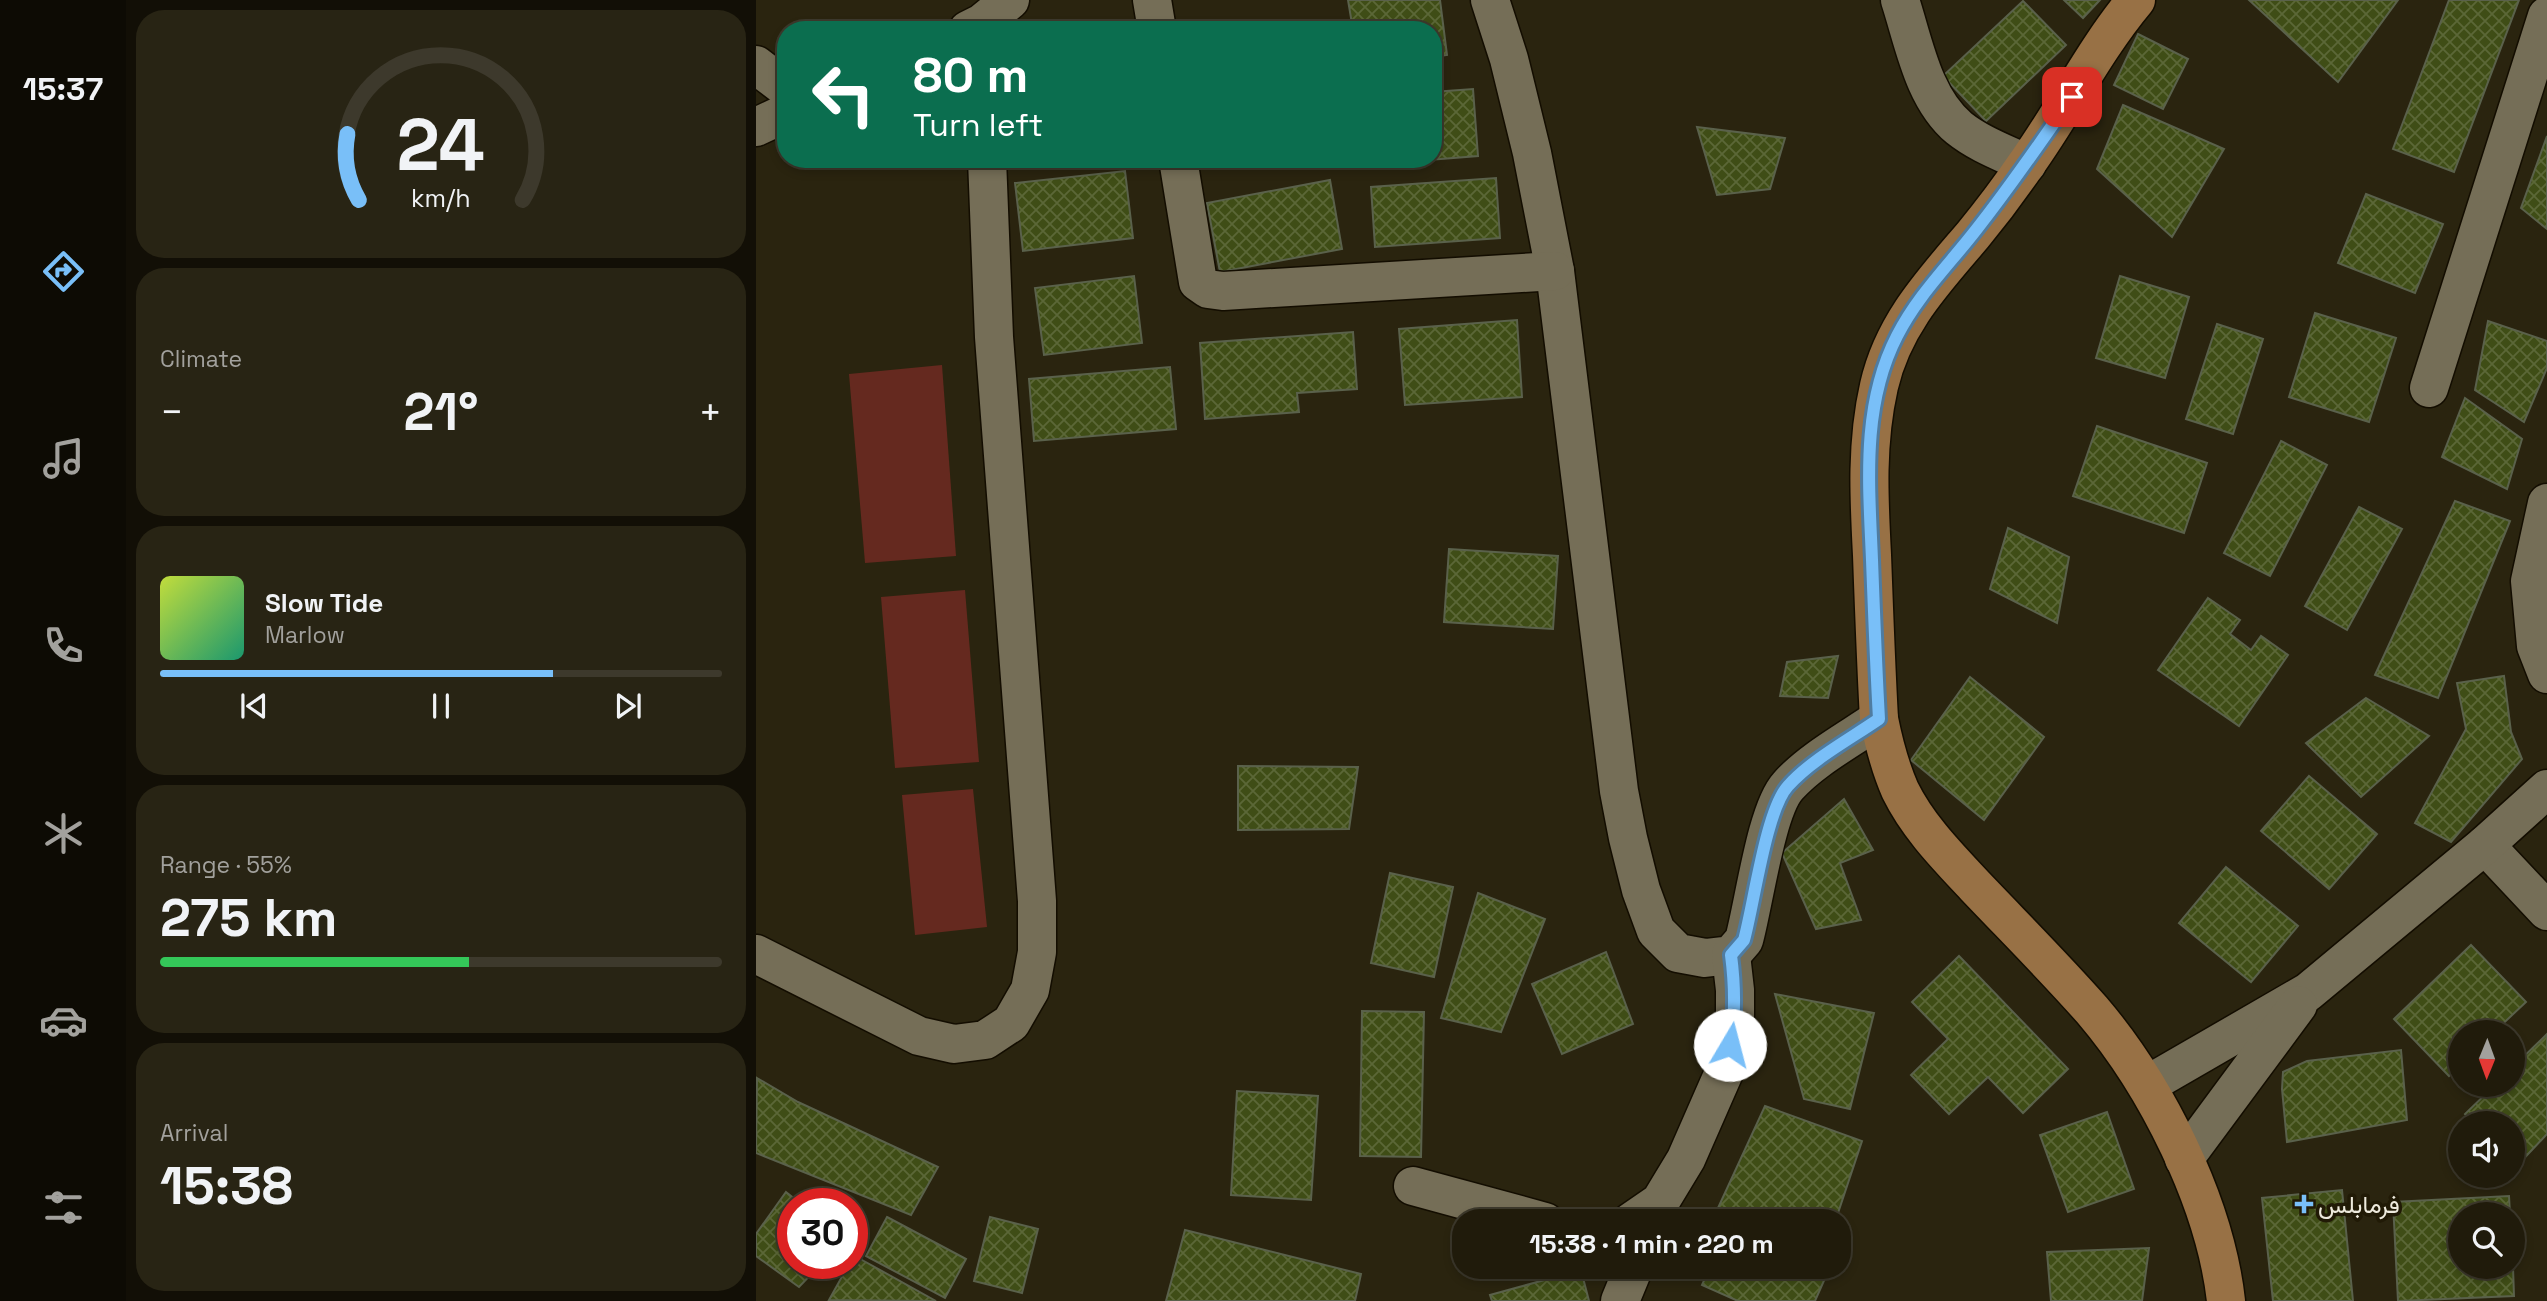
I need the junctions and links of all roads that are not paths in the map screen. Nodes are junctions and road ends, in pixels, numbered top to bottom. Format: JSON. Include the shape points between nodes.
{"nodes":[{"id":1,"x":1152,"y":0,"type":"edge"},
{"id":2,"x":1490,"y":0,"type":"edge"},
{"id":3,"x":1900,"y":0,"type":"edge"},
{"id":4,"x":2136,"y":0,"type":"edge"},
{"id":5,"x":2547,"y":16,"type":"edge"},
{"id":6,"x":1156,"y":21,"type":"edge"},
{"id":7,"x":756,"y":65,"type":"edge"},
{"id":8,"x":777,"y":81,"type":"edge"},
{"id":9,"x":777,"y":117,"type":"edge"},
{"id":10,"x":756,"y":127,"type":"edge"},
{"id":11,"x":2027,"y":164,"type":"junction"},
{"id":12,"x":987,"y":168,"type":"edge"},
{"id":13,"x":1179,"y":168,"type":"edge"},
{"id":14,"x":1555,"y":271,"type":"junction"},
{"id":15,"x":2429,"y":388,"type":"dead end"},
{"id":16,"x":2547,"y":503,"type":"edge"},
{"id":17,"x":2547,"y":674,"type":"edge"},
{"id":18,"x":1879,"y":719,"type":"junction"},
{"id":19,"x":2547,"y":789,"type":"edge"},
{"id":20,"x":2485,"y":845,"type":"junction"},
{"id":21,"x":2547,"y":911,"type":"edge"},
{"id":22,"x":756,"y":954,"type":"edge"},
{"id":23,"x":1731,"y":955,"type":"junction"},
{"id":24,"x":2308,"y":992,"type":"junction"},
{"id":25,"x":2147,"y":1085,"type":"junction"},
{"id":26,"x":2184,"y":1160,"type":"junction"},
{"id":27,"x":1413,"y":1186,"type":"dead end"},
{"id":28,"x":1497,"y":1209,"type":"edge"},
{"id":29,"x":1652,"y":1209,"type":"edge"},
{"id":30,"x":1628,"y":1279,"type":"edge"},
{"id":31,"x":1620,"y":1301,"type":"edge"},
{"id":32,"x":2226,"y":1301,"type":"edge"}],
"edges":[{"from":1,"to":6,"type":"street"},
{"from":2,"to":14,"type":"street","via":[[1532,153]]},
{"from":3,"to":11,"type":"street","via":[[1918,59],[1944,112],[1979,141]]},
{"from":4,"to":11,"type":"main road"},
{"from":5,"to":15,"type":"street"},
{"from":7,"to":8,"type":"street"},
{"from":9,"to":10,"type":"street"},
{"from":11,"to":18,"type":"main road","via":[[1919,298],[1879,383],[1870,429],[1868,476]]},
{"from":12,"to":22,"type":"street","via":[[994,337],[1037,901],[1037,952],[1030,990],[1011,1023],[985,1040],[954,1044],[909,1031]]},
{"from":13,"to":14,"type":"street","via":[[1198,282],[1208,289]]},
{"from":14,"to":23,"type":"street","via":[[1619,791],[1635,864],[1656,931],[1678,953],[1705,958]]},
{"from":16,"to":17,"type":"street","via":[[2530,581],[2536,646]]},
{"from":18,"to":23,"type":"street","via":[[1786,788],[1770,826],[1744,940]]},
{"from":18,"to":25,"type":"main road","via":[[1887,757],[1920,824],[2092,1010]]},
{"from":19,"to":20,"type":"street"},
{"from":20,"to":21,"type":"street"},
{"from":20,"to":24,"type":"street"},
{"from":23,"to":29,"type":"street","via":[[1735,1019],[1725,1070],[1686,1159]]},
{"from":24,"to":25,"type":"street"},
{"from":24,"to":26,"type":"street"},
{"from":25,"to":26,"type":"main road"},
{"from":26,"to":32,"type":"main road","via":[[2209,1225]]},
{"from":27,"to":28,"type":"street"},
{"from":30,"to":31,"type":"street"}]}
